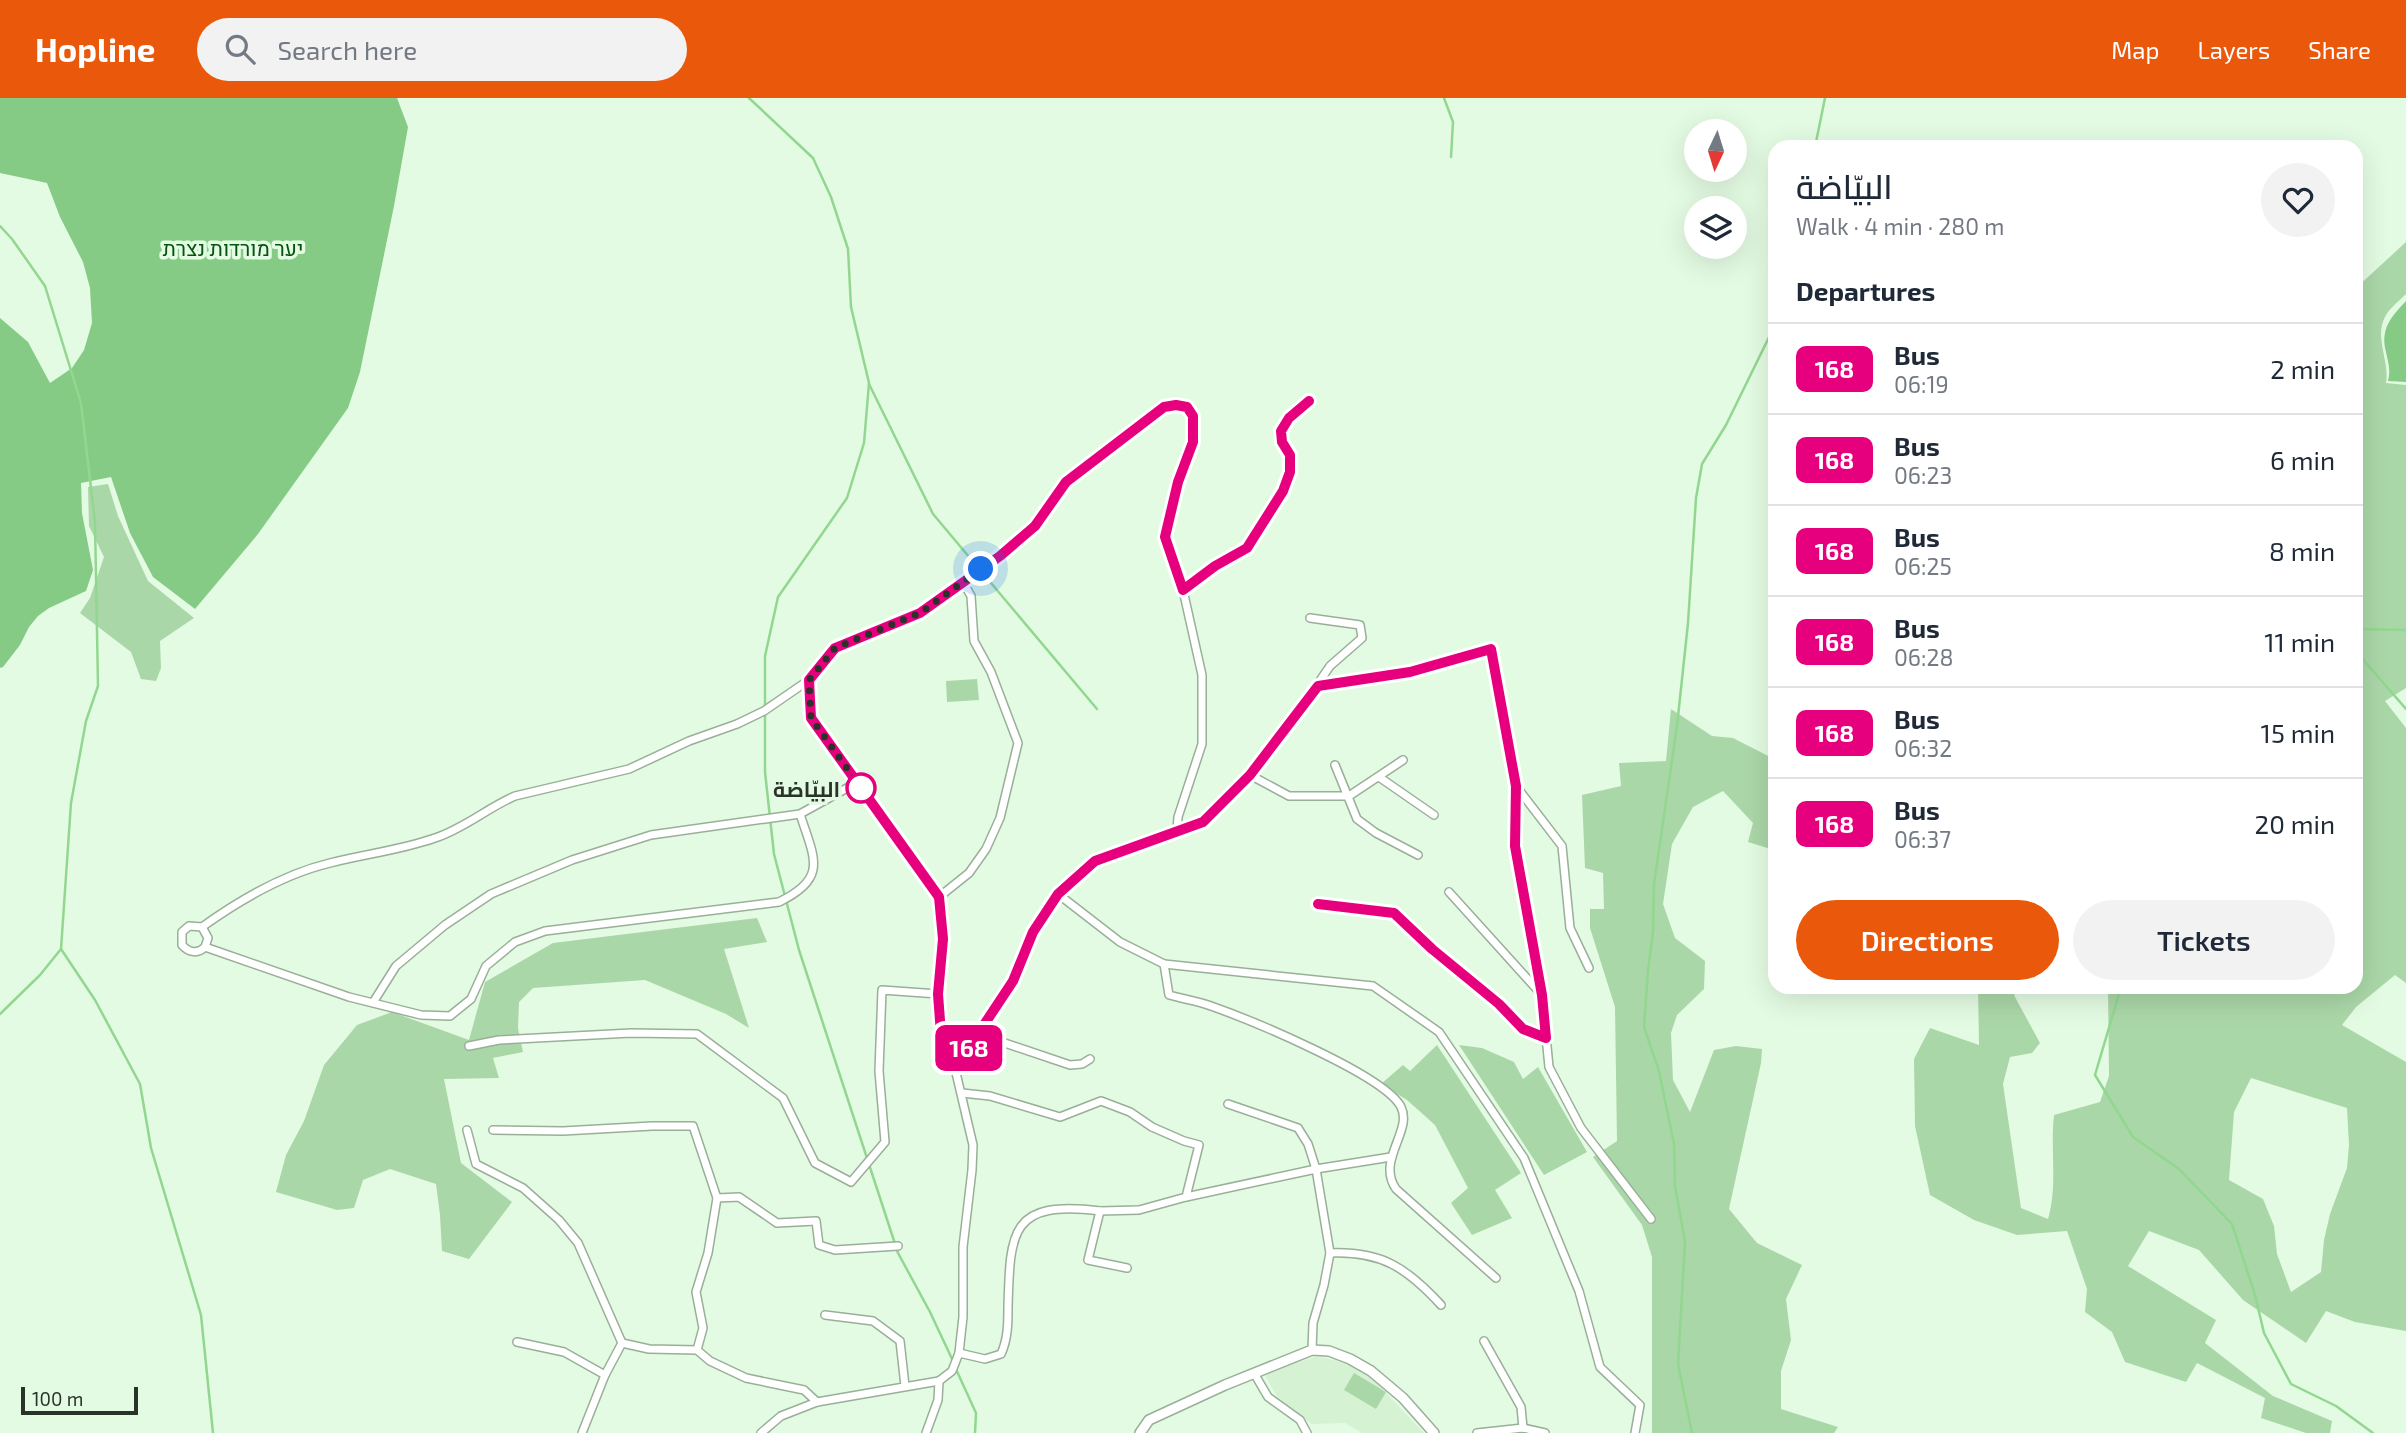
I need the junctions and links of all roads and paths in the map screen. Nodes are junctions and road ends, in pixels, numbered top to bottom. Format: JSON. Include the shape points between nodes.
{"nodes":[{"id":1,"x":1309,"y":401,"type":"dead end"},
{"id":2,"x":963,"y":582,"type":"junction"},
{"id":3,"x":1183,"y":590,"type":"junction"},
{"id":4,"x":1310,"y":618,"type":"dead end"},
{"id":5,"x":809,"y":680,"type":"junction"},
{"id":6,"x":1318,"y":686,"type":"junction"},
{"id":7,"x":1403,"y":760,"type":"dead end"},
{"id":8,"x":1335,"y":765,"type":"dead end"},
{"id":9,"x":1250,"y":775,"type":"junction"},
{"id":10,"x":1379,"y":777,"type":"junction"},
{"id":11,"x":858,"y":782,"type":"junction"},
{"id":12,"x":1516,"y":786,"type":"junction"},
{"id":13,"x":1349,"y":796,"type":"junction"},
{"id":14,"x":800,"y":814,"type":"junction"},
{"id":15,"x":1434,"y":815,"type":"dead end"},
{"id":16,"x":1177,"y":830,"type":"junction"},
{"id":17,"x":1419,"y":855,"type":"dead end"},
{"id":18,"x":1449,"y":892,"type":"dead end"},
{"id":19,"x":1058,"y":894,"type":"junction"},
{"id":20,"x":939,"y":897,"type":"junction"},
{"id":21,"x":1318,"y":904,"type":"dead end"},
{"id":22,"x":202,"y":927,"type":"junction"},
{"id":23,"x":205,"y":947,"type":"junction"},
{"id":24,"x":1164,"y":964,"type":"junction"},
{"id":25,"x":1589,"y":968,"type":"dead end"},
{"id":26,"x":938,"y":994,"type":"junction"},
{"id":27,"x":1542,"y":995,"type":"junction"},
{"id":28,"x":374,"y":1002,"type":"junction"},
{"id":29,"x":978,"y":1034,"type":"junction"},
{"id":30,"x":1546,"y":1038,"type":"junction"},
{"id":31,"x":469,"y":1046,"type":"dead end"},
{"id":32,"x":1090,"y":1059,"type":"dead end"},
{"id":33,"x":953,"y":1060,"type":"junction"},
{"id":34,"x":961,"y":1093,"type":"junction"},
{"id":35,"x":1228,"y":1104,"type":"dead end"},
{"id":36,"x":493,"y":1129,"type":"dead end"},
{"id":37,"x":467,"y":1130,"type":"dead end"},
{"id":38,"x":1391,"y":1157,"type":"junction"},
{"id":39,"x":1316,"y":1168,"type":"junction"},
{"id":40,"x":1186,"y":1197,"type":"junction"},
{"id":41,"x":717,"y":1198,"type":"junction"},
{"id":42,"x":1100,"y":1211,"type":"junction"},
{"id":43,"x":1651,"y":1219,"type":"dead end"},
{"id":44,"x":898,"y":1246,"type":"dead end"},
{"id":45,"x":1330,"y":1253,"type":"junction"},
{"id":46,"x":1127,"y":1268,"type":"dead end"},
{"id":47,"x":1496,"y":1278,"type":"dead end"},
{"id":48,"x":1441,"y":1305,"type":"dead end"},
{"id":49,"x":825,"y":1315,"type":"dead end"},
{"id":50,"x":1484,"y":1341,"type":"dead end"},
{"id":51,"x":517,"y":1342,"type":"dead end"},
{"id":52,"x":622,"y":1343,"type":"junction"},
{"id":53,"x":697,"y":1350,"type":"junction"},
{"id":54,"x":1312,"y":1350,"type":"junction"},
{"id":55,"x":960,"y":1353,"type":"junction"},
{"id":56,"x":1254,"y":1373,"type":"junction"},
{"id":57,"x":605,"y":1375,"type":"junction"},
{"id":58,"x":939,"y":1381,"type":"junction"},
{"id":59,"x":905,"y":1386,"type":"junction"},
{"id":60,"x":817,"y":1402,"type":"junction"},
{"id":61,"x":1528,"y":1431,"type":"edge"},
{"id":62,"x":582,"y":1433,"type":"edge"},
{"id":63,"x":761,"y":1433,"type":"edge"},
{"id":64,"x":926,"y":1433,"type":"edge"},
{"id":65,"x":1140,"y":1433,"type":"edge"},
{"id":66,"x":1307,"y":1433,"type":"edge"},
{"id":67,"x":1434,"y":1433,"type":"edge"},
{"id":68,"x":1477,"y":1433,"type":"edge"},
{"id":69,"x":1545,"y":1433,"type":"edge"},
{"id":70,"x":1635,"y":1433,"type":"edge"}],
"edges":[{"from":1,"to":3,"type":"street","via":[[1281,431],[1290,455],[1290,472],[1247,548]]},
{"from":2,"to":3,"type":"street","via":[[1035,526],[1066,482],[1164,407],[1176,405],[1187,407],[1193,416],[1193,442],[1165,537]]},
{"from":2,"to":5,"type":"street","via":[[920,613],[835,648]]},
{"from":2,"to":20,"type":"street","via":[[971,596],[974,641],[1018,743],[1000,818],[986,849],[969,873]]},
{"from":3,"to":16,"type":"street","via":[[1202,675],[1202,744]]},
{"from":4,"to":6,"type":"street","via":[[1360,625],[1362,638],[1330,666]]},
{"from":5,"to":11,"type":"street","via":[[811,718]]},
{"from":5,"to":22,"type":"street","via":[[755,715],[629,769],[515,796],[430,840],[303,871],[248,896]]},
{"from":6,"to":9,"type":"street"},
{"from":6,"to":12,"type":"street","via":[[1410,672],[1491,649]]},
{"from":7,"to":10,"type":"street"},
{"from":8,"to":13,"type":"street"},
{"from":9,"to":13,"type":"street","via":[[1289,796]]},
{"from":9,"to":16,"type":"street","via":[[1203,822]]},
{"from":10,"to":13,"type":"street"},
{"from":10,"to":15,"type":"street"},
{"from":11,"to":14,"type":"street"},
{"from":11,"to":20,"type":"street"},
{"from":12,"to":25,"type":"street","via":[[1562,846],[1570,928]]},
{"from":12,"to":27,"type":"street","via":[[1515,846]]},
{"from":13,"to":17,"type":"street","via":[[1357,818]]},
{"from":14,"to":28,"type":"street","via":[[651,835],[572,860],[491,894],[396,966]]},
{"from":14,"to":28,"type":"street","via":[[812,853],[811,880],[779,902],[545,930],[515,942],[486,966],[471,999],[450,1016],[421,1015]]},
{"from":16,"to":19,"type":"street","via":[[1095,861]]},
{"from":18,"to":27,"type":"street"},
{"from":19,"to":24,"type":"street","via":[[1120,942]]},
{"from":19,"to":29,"type":"street","via":[[1033,932],[1013,981]]},
{"from":20,"to":26,"type":"street","via":[[943,939]]},
{"from":21,"to":30,"type":"street","via":[[1394,913],[1523,1029]]},
{"from":22,"to":23,"type":"street","via":[[208,934]]},
{"from":22,"to":23,"type":"street","via":[[185,928],[181,941],[189,951]]},
{"from":23,"to":28,"type":"street"},
{"from":24,"to":38,"type":"street","via":[[1169,995],[1209,1004],[1307,1045],[1377,1085],[1400,1105],[1403,1118]]},
{"from":24,"to":70,"type":"street","via":[[1373,986],[1439,1032],[1524,1158],[1579,1291],[1600,1367],[1640,1405]]},
{"from":26,"to":31,"type":"street","via":[[881,990],[879,1071],[885,1142],[851,1182],[815,1163],[783,1098],[697,1034],[631,1032]]},
{"from":26,"to":33,"type":"street","via":[[942,1047]]},
{"from":27,"to":30,"type":"street"},
{"from":29,"to":32,"type":"street","via":[[1070,1065]]},
{"from":29,"to":33,"type":"street","via":[[962,1058]]},
{"from":30,"to":43,"type":"street","via":[[1549,1067],[1581,1128]]},
{"from":33,"to":34,"type":"street"},
{"from":34,"to":40,"type":"street","via":[[990,1096],[1060,1117],[1101,1101],[1130,1112],[1184,1142],[1199,1144]]},
{"from":34,"to":55,"type":"street","via":[[973,1145],[962,1247]]},
{"from":35,"to":39,"type":"street","via":[[1298,1128]]},
{"from":36,"to":41,"type":"street","via":[[693,1126]]},
{"from":37,"to":52,"type":"street","via":[[475,1164],[523,1188],[578,1243]]},
{"from":38,"to":39,"type":"street"},
{"from":38,"to":47,"type":"street","via":[[1391,1182],[1396,1189]]},
{"from":39,"to":40,"type":"street"},
{"from":39,"to":45,"type":"street"},
{"from":40,"to":42,"type":"street","via":[[1139,1210]]},
{"from":41,"to":44,"type":"street","via":[[739,1197],[777,1223],[816,1221],[819,1245],[835,1250]]},
{"from":41,"to":53,"type":"street","via":[[696,1292],[703,1328]]},
{"from":42,"to":46,"type":"street","via":[[1088,1260]]},
{"from":42,"to":55,"type":"street","via":[[1043,1211],[1020,1227],[1009,1265],[1005,1346],[993,1358]]},
{"from":45,"to":48,"type":"street","via":[[1355,1252],[1382,1259],[1416,1278]]},
{"from":45,"to":54,"type":"street","via":[[1313,1323]]},
{"from":49,"to":59,"type":"street","via":[[873,1321],[900,1341]]},
{"from":50,"to":61,"type":"street","via":[[1521,1407]]},
{"from":51,"to":57,"type":"street","via":[[564,1352]]},
{"from":52,"to":53,"type":"street"},
{"from":52,"to":57,"type":"street"},
{"from":53,"to":60,"type":"street","via":[[746,1378],[804,1390]]},
{"from":54,"to":56,"type":"street"},
{"from":54,"to":67,"type":"street","via":[[1329,1351],[1371,1371],[1404,1398]]},
{"from":55,"to":58,"type":"street","via":[[952,1371]]},
{"from":56,"to":65,"type":"street","via":[[1149,1420]]},
{"from":56,"to":66,"type":"street","via":[[1268,1396],[1300,1420]]},
{"from":57,"to":62,"type":"street"},
{"from":58,"to":59,"type":"street"},
{"from":58,"to":64,"type":"street","via":[[938,1400]]},
{"from":59,"to":60,"type":"street"},
{"from":60,"to":63,"type":"street","via":[[781,1416]]},
{"from":61,"to":68,"type":"street"},
{"from":61,"to":69,"type":"street"}]}
